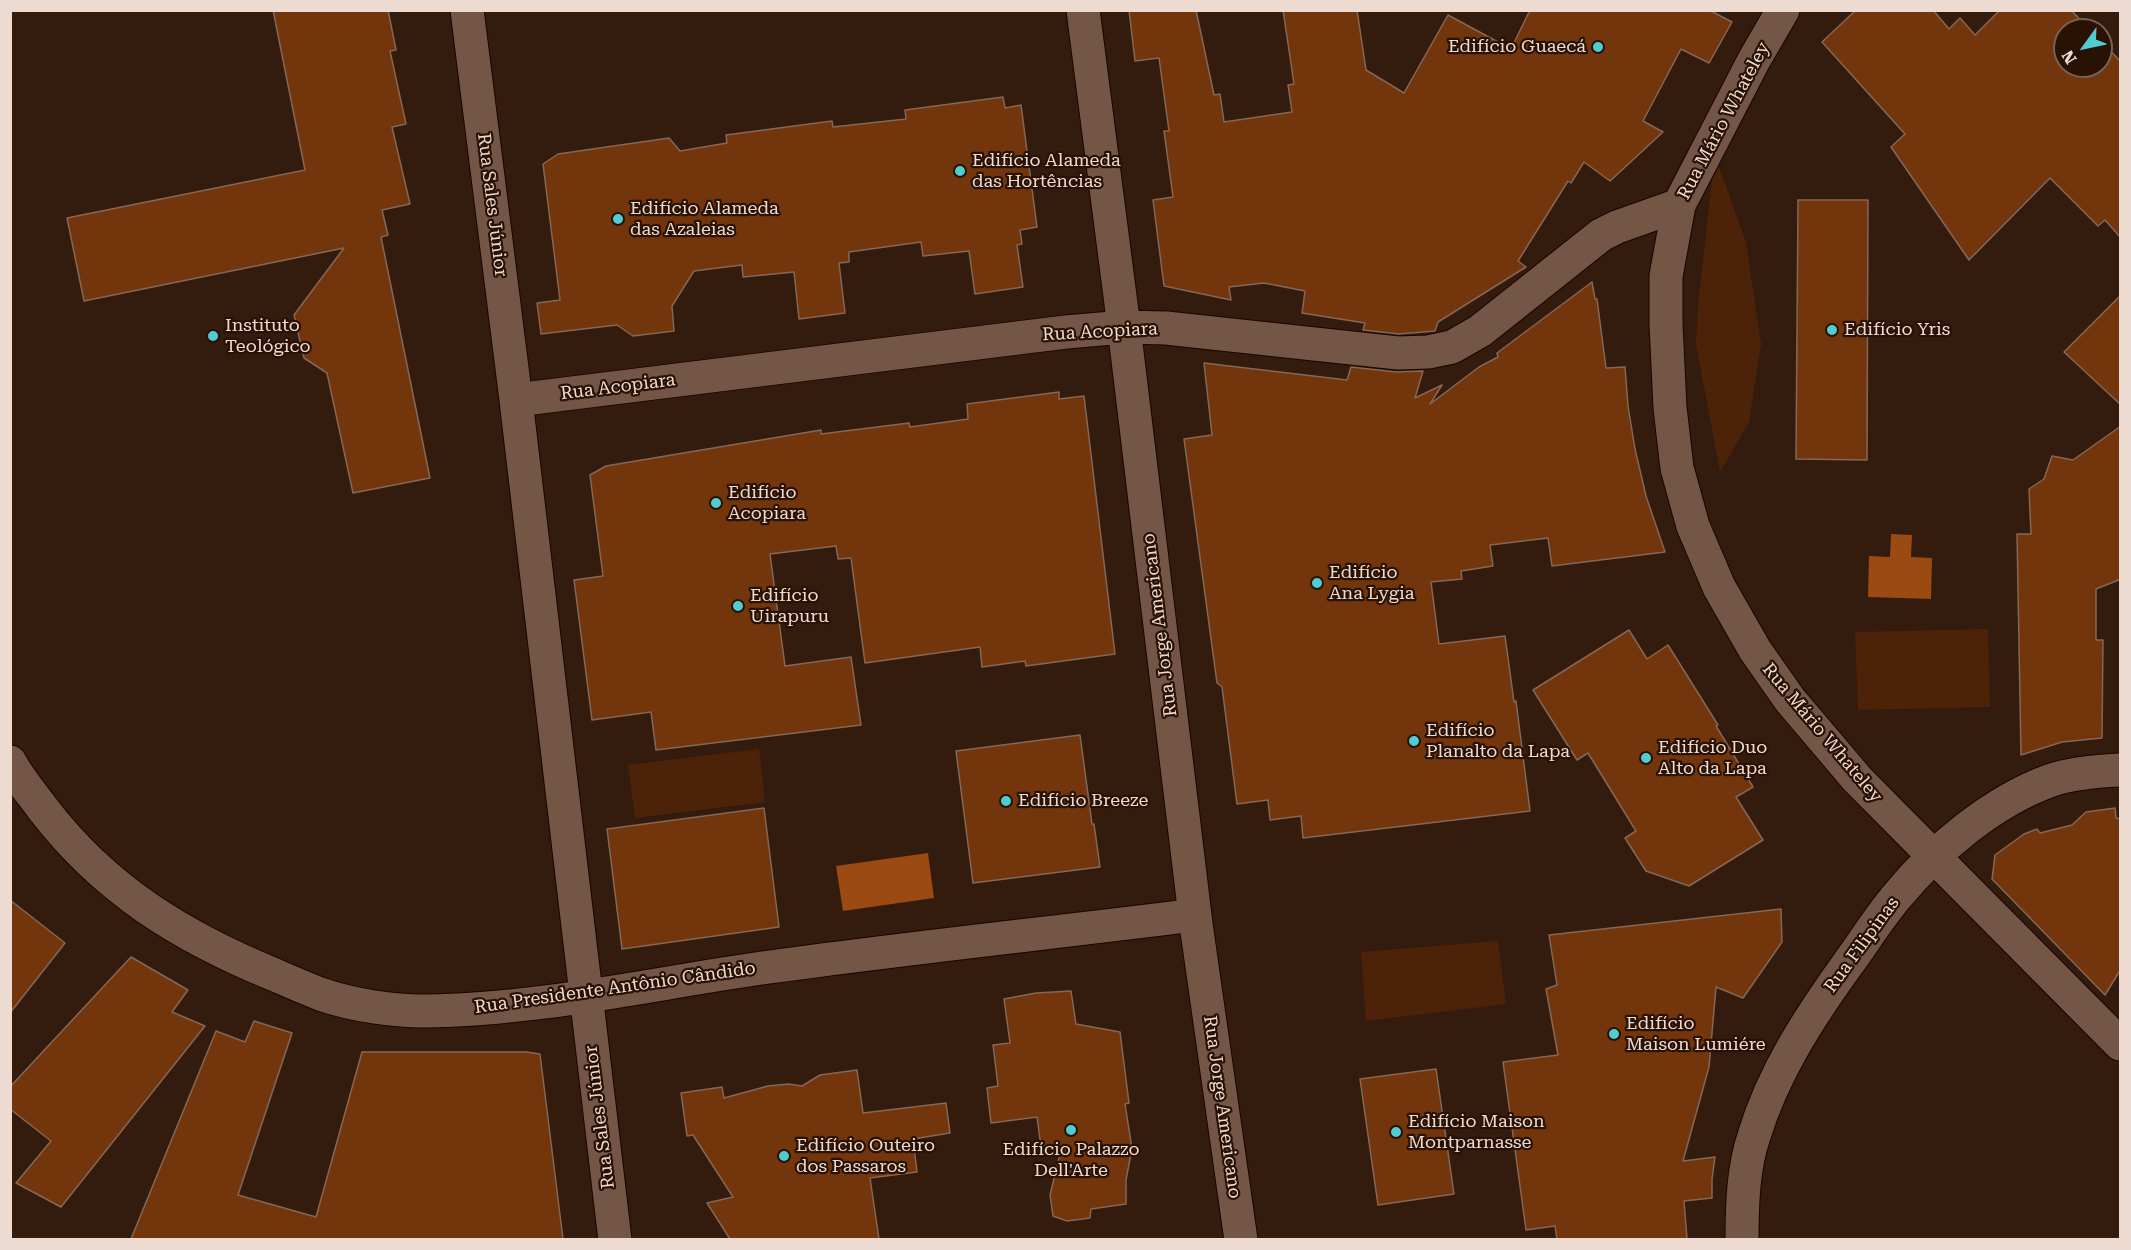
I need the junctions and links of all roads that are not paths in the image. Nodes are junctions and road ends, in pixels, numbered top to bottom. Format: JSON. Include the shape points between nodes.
{"nodes":[{"id":1,"x":467,"y":10,"type":"edge"},
{"id":2,"x":1083,"y":10,"type":"edge"},
{"id":3,"x":1783,"y":10,"type":"edge"},
{"id":4,"x":1679,"y":205,"type":"junction"},
{"id":5,"x":1124,"y":327,"type":"junction"},
{"id":6,"x":516,"y":400,"type":"junction"},
{"id":7,"x":10,"y":762,"type":"edge"},
{"id":8,"x":2121,"y":770,"type":"edge"},
{"id":9,"x":1933,"y":858,"type":"junction"},
{"id":10,"x":1195,"y":915,"type":"junction"},
{"id":11,"x":585,"y":995,"type":"junction"},
{"id":12,"x":2121,"y":1044,"type":"edge"},
{"id":13,"x":615,"y":1239,"type":"edge"},
{"id":14,"x":1241,"y":1239,"type":"edge"},
{"id":15,"x":1742,"y":1239,"type":"edge"}],
"edges":[{"from":1,"to":6,"type":"street","name":"Rua Sales Júnior"},
{"from":2,"to":5,"type":"street","name":"Rua Jorge Americano"},
{"from":3,"to":4,"type":"street","name":"Rua Mário Whateley"},
{"from":4,"to":5,"type":"street","name":"Rua Acopiara","via":[[1601,235],[1480,331],[1452,346],[1428,352],[1398,353],[1167,328]]},
{"from":4,"to":9,"type":"street","name":"Rua Mário Whateley","via":[[1666,276],[1666,324],[1677,468],[1693,526],[1719,587],[1784,691],[1858,780]]},
{"from":5,"to":6,"type":"street","name":"Rua Acopiara"},
{"from":5,"to":10,"type":"street","name":"Rua Jorge Americano"},
{"from":6,"to":11,"type":"street","name":"Rua Sales Júnior"},
{"from":7,"to":11,"type":"street","name":"Rua Presidente Antônio Cândido","via":[[92,866],[140,903],[194,939],[324,995],[421,1011],[503,1007]]},
{"from":8,"to":9,"type":"street","name":"Rua Filipinas","via":[[2049,781],[2001,806],[1962,832]]},
{"from":9,"to":12,"type":"street","name":"Rua Mário Whateley"},
{"from":9,"to":15,"type":"street","name":"Rua Filipinas","via":[[1897,896],[1818,1006],[1778,1076],[1753,1137],[1745,1176]]},
{"from":10,"to":11,"type":"street","name":"Rua Presidente Antônio Cândido","via":[[762,968]]},
{"from":10,"to":14,"type":"street","name":"Rua Jorge Americano"},
{"from":11,"to":13,"type":"street","name":"Rua Sales Júnior"}]}
